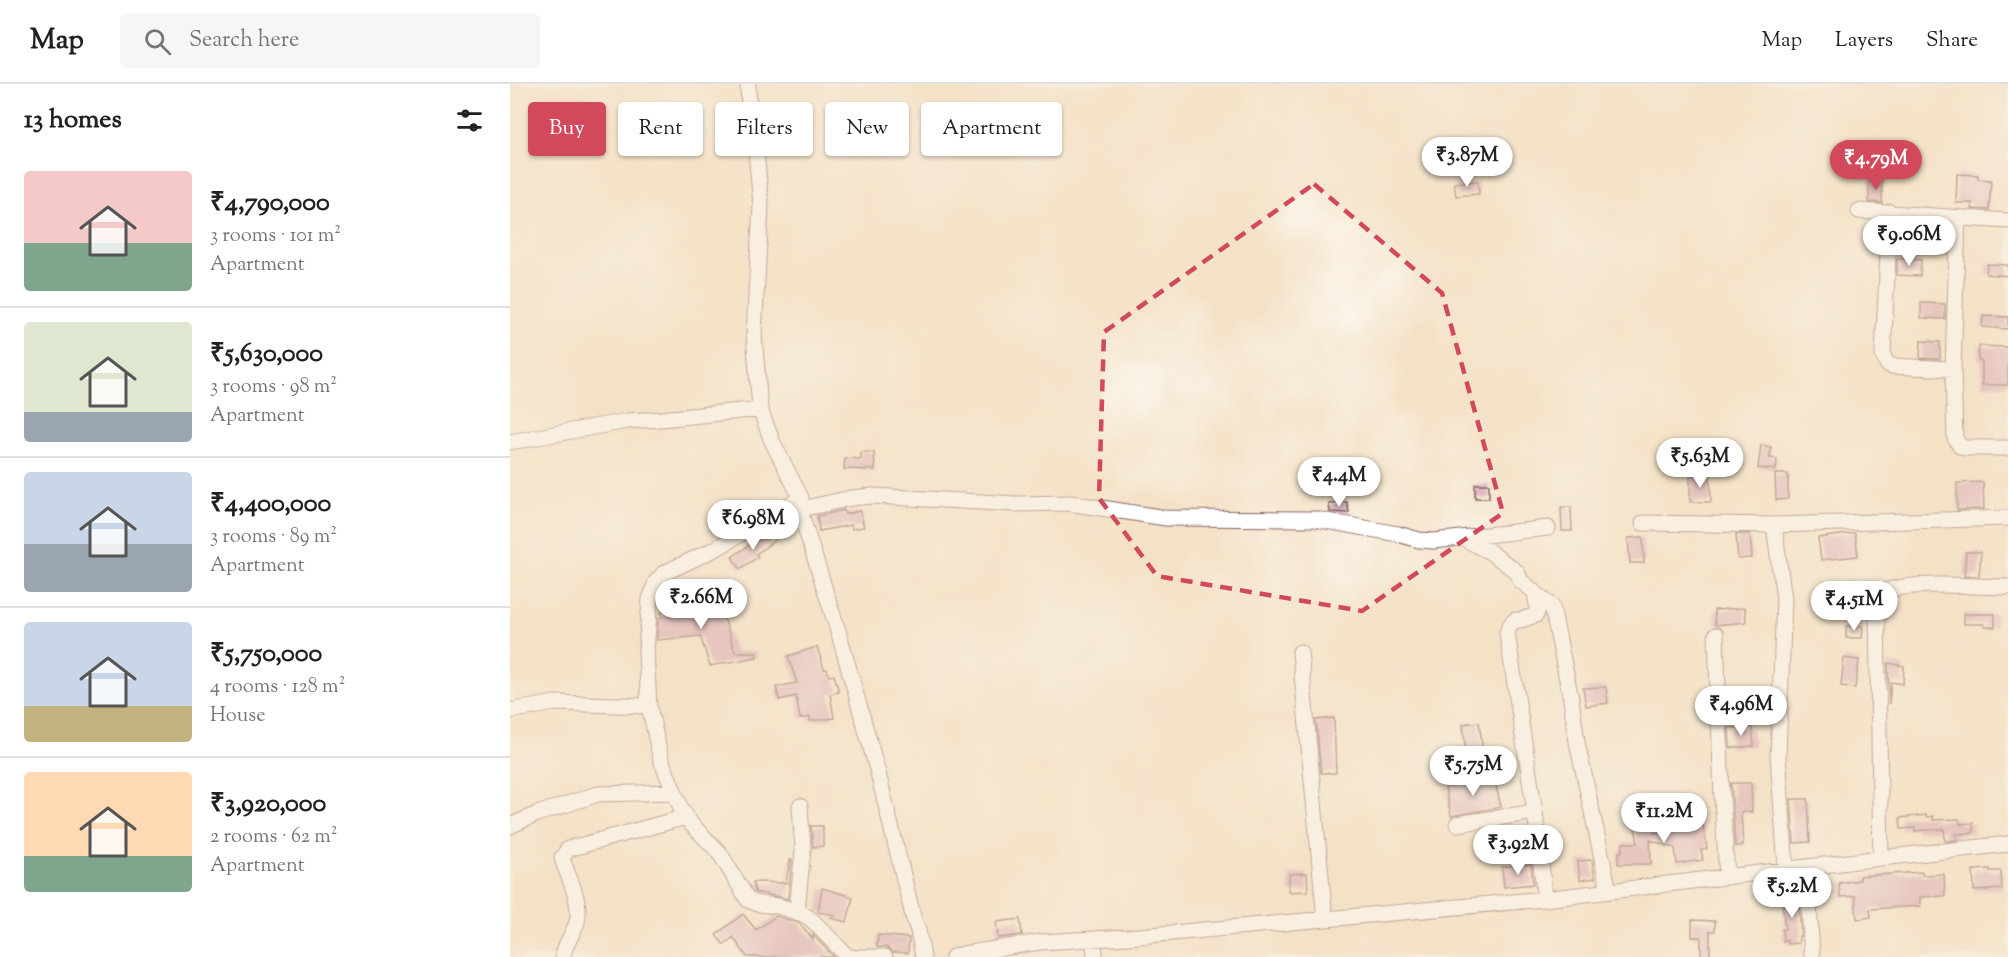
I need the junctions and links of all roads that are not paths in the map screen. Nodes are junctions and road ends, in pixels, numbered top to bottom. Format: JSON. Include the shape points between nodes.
{"nodes":[{"id":1,"x":748,"y":84,"type":"edge"},
{"id":2,"x":1859,"y":211,"type":"dead end"},
{"id":3,"x":1890,"y":212,"type":"junction"},
{"id":4,"x":1958,"y":218,"type":"junction"},
{"id":5,"x":2008,"y":221,"type":"edge"},
{"id":6,"x":1953,"y":369,"type":"junction"},
{"id":7,"x":760,"y":409,"type":"junction"},
{"id":8,"x":510,"y":442,"type":"edge"},
{"id":9,"x":2008,"y":448,"type":"edge"},
{"id":10,"x":799,"y":504,"type":"junction"},
{"id":11,"x":2008,"y":518,"type":"edge"},
{"id":12,"x":1643,"y":524,"type":"dead end"},
{"id":13,"x":1774,"y":525,"type":"junction"},
{"id":14,"x":1548,"y":528,"type":"dead end"},
{"id":15,"x":1465,"y":539,"type":"junction"},
{"id":16,"x":2008,"y":587,"type":"edge"},
{"id":17,"x":1535,"y":594,"type":"junction"},
{"id":18,"x":1716,"y":635,"type":"dead end"},
{"id":19,"x":1300,"y":652,"type":"dead end"},
{"id":20,"x":649,"y":706,"type":"junction"},
{"id":21,"x":510,"y":711,"type":"edge"},
{"id":22,"x":674,"y":792,"type":"junction"},
{"id":23,"x":800,"y":806,"type":"dead end"},
{"id":24,"x":1535,"y":812,"type":"junction"},
{"id":25,"x":686,"y":817,"type":"junction"},
{"id":26,"x":1457,"y":824,"type":"dead end"},
{"id":27,"x":510,"y":826,"type":"edge"},
{"id":28,"x":2008,"y":844,"type":"edge"},
{"id":29,"x":1881,"y":858,"type":"junction"},
{"id":30,"x":1808,"y":867,"type":"junction"},
{"id":31,"x":1786,"y":869,"type":"junction"},
{"id":32,"x":1727,"y":876,"type":"junction"},
{"id":33,"x":1609,"y":891,"type":"junction"},
{"id":34,"x":1545,"y":899,"type":"junction"},
{"id":35,"x":797,"y":910,"type":"junction"},
{"id":36,"x":1325,"y":919,"type":"junction"},
{"id":37,"x":1094,"y":939,"type":"junction"},
{"id":38,"x":563,"y":957,"type":"edge"},
{"id":39,"x":847,"y":957,"type":"edge"},
{"id":40,"x":852,"y":957,"type":"edge"},
{"id":41,"x":860,"y":957,"type":"edge"},
{"id":42,"x":885,"y":957,"type":"edge"},
{"id":43,"x":923,"y":957,"type":"edge"},
{"id":44,"x":953,"y":957,"type":"edge"},
{"id":45,"x":1095,"y":957,"type":"edge"},
{"id":46,"x":1812,"y":957,"type":"edge"}],
"edges":[{"from":1,"to":7,"type":"street","via":[[761,205],[754,334]]},
{"from":2,"to":3,"type":"street"},
{"from":3,"to":4,"type":"street"},
{"from":3,"to":6,"type":"street","via":[[1884,360],[1892,366]]},
{"from":4,"to":5,"type":"street"},
{"from":4,"to":6,"type":"street"},
{"from":6,"to":9,"type":"street","via":[[1958,443],[1965,448]]},
{"from":7,"to":8,"type":"street","via":[[627,421]]},
{"from":7,"to":10,"type":"street"},
{"from":10,"to":15,"type":"street","via":[[873,496],[1069,503],[1166,518],[1315,519],[1419,540]]},
{"from":10,"to":20,"type":"street","via":[[664,573],[656,582],[650,598],[646,652]]},
{"from":10,"to":43,"type":"street","via":[[874,758]]},
{"from":11,"to":13,"type":"street"},
{"from":12,"to":13,"type":"street"},
{"from":13,"to":31,"type":"street","via":[[1784,599],[1779,756]]},
{"from":14,"to":15,"type":"street"},
{"from":15,"to":17,"type":"street","via":[[1517,572]]},
{"from":16,"to":29,"type":"street","via":[[1920,586],[1881,592],[1877,611]]},
{"from":17,"to":24,"type":"street","via":[[1536,615],[1515,620],[1507,633]]},
{"from":17,"to":33,"type":"street","via":[[1551,606],[1556,618],[1576,741]]},
{"from":18,"to":32,"type":"street"},
{"from":19,"to":36,"type":"street"},
{"from":20,"to":21,"type":"street","via":[[555,704]]},
{"from":20,"to":22,"type":"street","via":[[658,750]]},
{"from":22,"to":25,"type":"street"},
{"from":22,"to":27,"type":"street","via":[[598,794]]},
{"from":23,"to":35,"type":"street","via":[[804,850]]},
{"from":24,"to":26,"type":"street"},
{"from":24,"to":34,"type":"street"},
{"from":25,"to":35,"type":"street","via":[[718,852],[748,900]]},
{"from":25,"to":38,"type":"street","via":[[564,852],[562,858],[578,907],[577,922]]},
{"from":28,"to":29,"type":"street"},
{"from":29,"to":30,"type":"street"},
{"from":30,"to":31,"type":"street"},
{"from":30,"to":46,"type":"street"},
{"from":31,"to":32,"type":"street"},
{"from":32,"to":33,"type":"street"},
{"from":33,"to":34,"type":"street"},
{"from":34,"to":36,"type":"street"},
{"from":35,"to":39,"type":"street"},
{"from":36,"to":37,"type":"street"},
{"from":37,"to":44,"type":"street","via":[[1040,942]]},
{"from":37,"to":45,"type":"street"},
{"from":39,"to":40,"type":"street"},
{"from":41,"to":42,"type":"street"}]}
